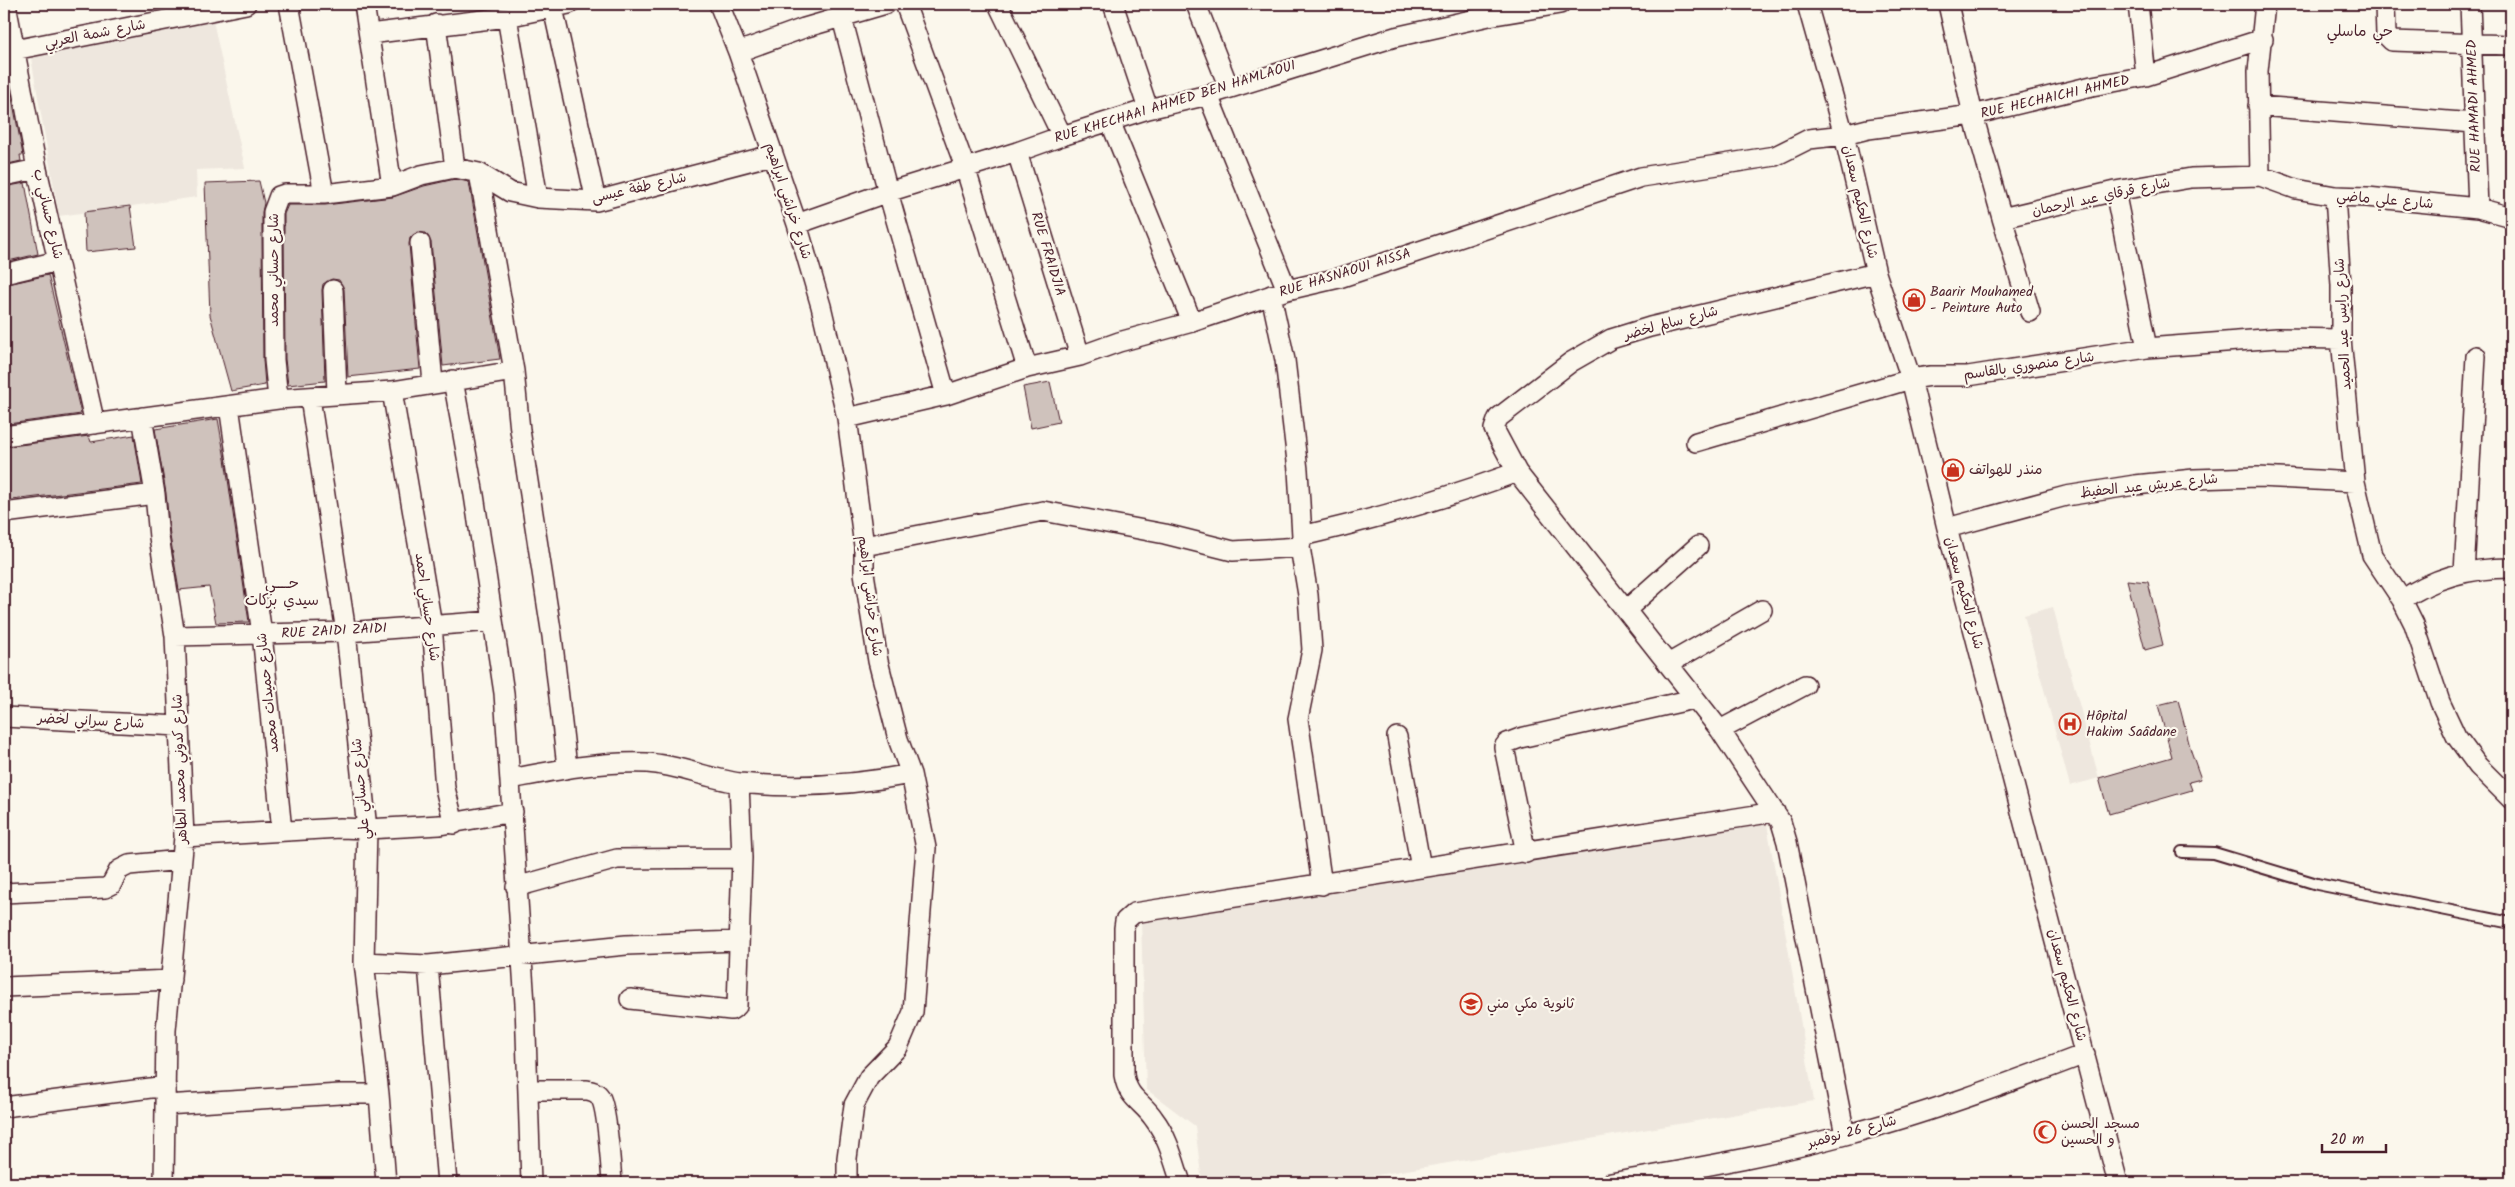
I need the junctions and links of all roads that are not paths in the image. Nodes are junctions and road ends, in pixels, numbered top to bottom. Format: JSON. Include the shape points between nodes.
{"nodes":[{"id":1,"x":6,"y":4,"type":"edge"},
{"id":2,"x":246,"y":4,"type":"edge"},
{"id":3,"x":289,"y":4,"type":"edge"},
{"id":4,"x":364,"y":4,"type":"edge"},
{"id":5,"x":719,"y":4,"type":"edge"},
{"id":6,"x":886,"y":4,"type":"edge"},
{"id":7,"x":905,"y":4,"type":"edge"},
{"id":8,"x":998,"y":4,"type":"edge"},
{"id":9,"x":1113,"y":4,"type":"edge"},
{"id":10,"x":1196,"y":4,"type":"edge"},
{"id":11,"x":1560,"y":4,"type":"edge"},
{"id":12,"x":1807,"y":4,"type":"edge"},
{"id":13,"x":1948,"y":4,"type":"edge"},
{"id":14,"x":2138,"y":4,"type":"edge"},
{"id":15,"x":2265,"y":4,"type":"edge"},
{"id":16,"x":2386,"y":4,"type":"edge"},
{"id":17,"x":2470,"y":4,"type":"edge"},
{"id":18,"x":561,"y":6,"type":"edge"},
{"id":19,"x":507,"y":17,"type":"junction"},
{"id":20,"x":842,"y":18,"type":"junction"},
{"id":21,"x":436,"y":24,"type":"junction"},
{"id":22,"x":369,"y":34,"type":"junction"},
{"id":23,"x":2263,"y":39,"type":"junction"},
{"id":24,"x":2472,"y":45,"type":"junction"},
{"id":25,"x":2511,"y":45,"type":"edge"},
{"id":26,"x":9,"y":51,"type":"edge"},
{"id":27,"x":738,"y":52,"type":"junction"},
{"id":28,"x":2146,"y":76,"type":"junction"},
{"id":29,"x":1229,"y":88,"type":"junction"},
{"id":30,"x":1208,"y":95,"type":"junction"},
{"id":31,"x":2258,"y":106,"type":"junction"},
{"id":32,"x":1148,"y":109,"type":"junction"},
{"id":33,"x":1973,"y":115,"type":"junction"},
{"id":34,"x":1110,"y":121,"type":"junction"},
{"id":35,"x":2474,"y":123,"type":"junction"},
{"id":36,"x":1844,"y":135,"type":"junction"},
{"id":37,"x":1062,"y":136,"type":"junction"},
{"id":38,"x":1017,"y":152,"type":"junction"},
{"id":39,"x":772,"y":155,"type":"junction"},
{"id":40,"x":965,"y":167,"type":"junction"},
{"id":41,"x":455,"y":168,"type":"junction"},
{"id":42,"x":37,"y":169,"type":"junction"},
{"id":43,"x":478,"y":173,"type":"junction"},
{"id":44,"x":4,"y":176,"type":"edge"},
{"id":45,"x":2260,"y":176,"type":"junction"},
{"id":46,"x":392,"y":186,"type":"junction"},
{"id":47,"x":2115,"y":191,"type":"junction"},
{"id":48,"x":888,"y":192,"type":"junction"},
{"id":49,"x":324,"y":194,"type":"junction"},
{"id":50,"x":2336,"y":196,"type":"junction"},
{"id":51,"x":538,"y":198,"type":"junction"},
{"id":52,"x":596,"y":201,"type":"junction"},
{"id":53,"x":2478,"y":208,"type":"junction"},
{"id":54,"x":2511,"y":217,"type":"edge"},
{"id":55,"x":2002,"y":218,"type":"junction"},
{"id":56,"x":797,"y":224,"type":"junction"},
{"id":57,"x":420,"y":243,"type":"dead end"},
{"id":58,"x":58,"y":261,"type":"junction"},
{"id":59,"x":1876,"y":273,"type":"junction"},
{"id":60,"x":4,"y":274,"type":"edge"},
{"id":61,"x":333,"y":290,"type":"dead end"},
{"id":62,"x":1279,"y":293,"type":"junction"},
{"id":63,"x":2030,"y":312,"type":"dead end"},
{"id":64,"x":1192,"y":322,"type":"junction"},
{"id":65,"x":2341,"y":339,"type":"junction"},
{"id":66,"x":2147,"y":348,"type":"junction"},
{"id":67,"x":1080,"y":356,"type":"junction"},
{"id":68,"x":2476,"y":356,"type":"dead end"},
{"id":69,"x":1027,"y":368,"type":"junction"},
{"id":70,"x":514,"y":371,"type":"junction"},
{"id":71,"x":1911,"y":379,"type":"junction"},
{"id":72,"x":453,"y":380,"type":"junction"},
{"id":73,"x":433,"y":383,"type":"junction"},
{"id":74,"x":392,"y":391,"type":"junction"},
{"id":75,"x":337,"y":394,"type":"junction"},
{"id":76,"x":946,"y":395,"type":"junction"},
{"id":77,"x":310,"y":398,"type":"junction"},
{"id":78,"x":278,"y":399,"type":"junction"},
{"id":79,"x":229,"y":406,"type":"junction"},
{"id":80,"x":142,"y":416,"type":"junction"},
{"id":81,"x":847,"y":418,"type":"junction"},
{"id":82,"x":95,"y":424,"type":"junction"},
{"id":83,"x":4,"y":436,"type":"edge"},
{"id":84,"x":1696,"y":442,"type":"dead end"},
{"id":85,"x":1517,"y":472,"type":"junction"},
{"id":86,"x":2355,"y":482,"type":"junction"},
{"id":87,"x":155,"y":494,"type":"junction"},
{"id":88,"x":4,"y":513,"type":"edge"},
{"id":89,"x":1947,"y":528,"type":"junction"},
{"id":90,"x":1301,"y":541,"type":"junction"},
{"id":91,"x":864,"y":546,"type":"junction"},
{"id":92,"x":1698,"y":546,"type":"dead end"},
{"id":93,"x":2511,"y":568,"type":"edge"},
{"id":94,"x":2464,"y":573,"type":"junction"},
{"id":95,"x":2402,"y":600,"type":"junction"},
{"id":96,"x":1626,"y":610,"type":"junction"},
{"id":97,"x":1762,"y":610,"type":"dead end"},
{"id":98,"x":493,"y":620,"type":"junction"},
{"id":99,"x":432,"y":625,"type":"junction"},
{"id":100,"x":346,"y":632,"type":"junction"},
{"id":101,"x":262,"y":634,"type":"junction"},
{"id":102,"x":175,"y":636,"type":"junction"},
{"id":103,"x":1668,"y":664,"type":"junction"},
{"id":104,"x":1805,"y":685,"type":"dead end"},
{"id":105,"x":1694,"y":699,"type":"junction"},
{"id":106,"x":4,"y":717,"type":"edge"},
{"id":107,"x":179,"y":726,"type":"junction"},
{"id":108,"x":1720,"y":730,"type":"junction"},
{"id":109,"x":1397,"y":737,"type":"dead end"},
{"id":110,"x":567,"y":767,"type":"junction"},
{"id":111,"x":911,"y":774,"type":"junction"},
{"id":112,"x":511,"y":779,"type":"junction"},
{"id":113,"x":738,"y":782,"type":"junction"},
{"id":114,"x":2511,"y":799,"type":"edge"},
{"id":115,"x":513,"y":812,"type":"junction"},
{"id":116,"x":1774,"y":812,"type":"junction"},
{"id":117,"x":454,"y":824,"type":"junction"},
{"id":118,"x":366,"y":829,"type":"junction"},
{"id":119,"x":282,"y":831,"type":"junction"},
{"id":120,"x":184,"y":837,"type":"junction"},
{"id":121,"x":2182,"y":852,"type":"dead end"},
{"id":122,"x":1526,"y":853,"type":"junction"},
{"id":123,"x":742,"y":858,"type":"junction"},
{"id":124,"x":181,"y":860,"type":"junction"},
{"id":125,"x":1421,"y":868,"type":"junction"},
{"id":126,"x":1322,"y":885,"type":"junction"},
{"id":127,"x":516,"y":887,"type":"junction"},
{"id":128,"x":4,"y":893,"type":"edge"},
{"id":129,"x":2511,"y":923,"type":"edge"},
{"id":130,"x":738,"y":941,"type":"junction"},
{"id":131,"x":522,"y":955,"type":"junction"},
{"id":132,"x":364,"y":962,"type":"junction"},
{"id":133,"x":428,"y":965,"type":"junction"},
{"id":134,"x":171,"y":980,"type":"junction"},
{"id":135,"x":4,"y":987,"type":"edge"},
{"id":136,"x":630,"y":999,"type":"dead end"},
{"id":137,"x":2085,"y":1054,"type":"junction"},
{"id":138,"x":166,"y":1086,"type":"junction"},
{"id":139,"x":528,"y":1090,"type":"junction"},
{"id":140,"x":379,"y":1094,"type":"junction"},
{"id":141,"x":165,"y":1105,"type":"junction"},
{"id":142,"x":4,"y":1107,"type":"edge"},
{"id":143,"x":1845,"y":1135,"type":"junction"},
{"id":144,"x":1691,"y":1176,"type":"edge"},
{"id":145,"x":164,"y":1183,"type":"edge"},
{"id":146,"x":386,"y":1183,"type":"edge"},
{"id":147,"x":447,"y":1183,"type":"edge"},
{"id":148,"x":531,"y":1183,"type":"edge"},
{"id":149,"x":612,"y":1183,"type":"edge"},
{"id":150,"x":847,"y":1183,"type":"edge"},
{"id":151,"x":1181,"y":1183,"type":"edge"},
{"id":152,"x":1611,"y":1183,"type":"edge"},
{"id":153,"x":2118,"y":1183,"type":"edge"}],
"edges":[{"from":1,"to":26,"type":"street","name":"شارع حساني ب"},
{"from":2,"to":26,"type":"street","name":"شارع شمة العربي"},
{"from":3,"to":49,"type":"street"},
{"from":4,"to":22,"type":"street"},
{"from":5,"to":27,"type":"street","name":"شارع خراشي ابراهيم"},
{"from":6,"to":20,"type":"street"},
{"from":7,"to":40,"type":"street"},
{"from":8,"to":37,"type":"street"},
{"from":9,"to":32,"type":"street"},
{"from":10,"to":29,"type":"street"},
{"from":11,"to":29,"type":"street","name":"RUE KHECHAAI AHMED BEN HAMLAOUI","via":[[1395,37]]},
{"from":12,"to":36,"type":"street","name":"شارع الحكيم سعدان"},
{"from":13,"to":33,"type":"street"},
{"from":14,"to":28,"type":"street"},
{"from":15,"to":23,"type":"street"},
{"from":16,"to":24,"type":"street","via":[[2386,34],[2392,41]]},
{"from":17,"to":24,"type":"street","name":"RUE HAMADI AHMED"},
{"from":18,"to":19,"type":"street"},
{"from":18,"to":52,"type":"street"},
{"from":19,"to":21,"type":"street"},
{"from":19,"to":51,"type":"street"},
{"from":20,"to":27,"type":"street"},
{"from":20,"to":48,"type":"street"},
{"from":21,"to":22,"type":"street"},
{"from":21,"to":41,"type":"street"},
{"from":22,"to":46,"type":"street"},
{"from":23,"to":28,"type":"street","name":"RUE HECHAICHI AHMED"},
{"from":23,"to":31,"type":"street","via":[[2258,72]]},
{"from":24,"to":25,"type":"street"},
{"from":24,"to":35,"type":"street","name":"RUE HAMADI AHMED"},
{"from":26,"to":42,"type":"street","name":"شارع حساني ب"},
{"from":27,"to":39,"type":"street","name":"شارع خراشي ابراهيم"},
{"from":28,"to":33,"type":"street","name":"RUE HECHAICHI AHMED"},
{"from":29,"to":30,"type":"street","name":"RUE KHECHAAI AHMED BEN HAMLAOUI"},
{"from":30,"to":32,"type":"street","name":"RUE KHECHAAI AHMED BEN HAMLAOUI"},
{"from":30,"to":62,"type":"street"},
{"from":31,"to":35,"type":"street"},
{"from":31,"to":45,"type":"street"},
{"from":32,"to":34,"type":"street","name":"RUE KHECHAAI AHMED BEN HAMLAOUI"},
{"from":33,"to":36,"type":"street","name":"RUE HECHAICHI AHMED"},
{"from":33,"to":55,"type":"street"},
{"from":34,"to":37,"type":"street","name":"RUE KHECHAAI AHMED BEN HAMLAOUI"},
{"from":34,"to":64,"type":"street"},
{"from":35,"to":53,"type":"street","name":"RUE HAMADI AHMED"},
{"from":36,"to":59,"type":"street","name":"شارع الحكيم سعدان"},
{"from":36,"to":62,"type":"street","name":"RUE HASNAOUI AISSA","via":[[1809,139],[1775,156],[1641,177],[1339,278]]},
{"from":37,"to":38,"type":"street","name":"RUE KHECHAAI AHMED BEN HAMLAOUI"},
{"from":38,"to":40,"type":"street","name":"RUE KHECHAAI AHMED BEN HAMLAOUI"},
{"from":38,"to":67,"type":"street","name":"RUE FRAIDJIA"},
{"from":39,"to":52,"type":"street","name":"شارع طفة عيسى"},
{"from":39,"to":56,"type":"street","name":"شارع خراشي ابراهيم"},
{"from":40,"to":48,"type":"street","name":"RUE KHECHAAI AHMED BEN HAMLAOUI"},
{"from":40,"to":69,"type":"street"},
{"from":41,"to":43,"type":"street","name":"شارع حساني محمد"},
{"from":41,"to":46,"type":"street","name":"شارع حساني محمد","via":[[420,174]]},
{"from":42,"to":44,"type":"street"},
{"from":42,"to":58,"type":"street","name":"شارع حساني ب"},
{"from":43,"to":51,"type":"street","name":"شارع طفة عيسى","via":[[510,192]]},
{"from":43,"to":70,"type":"street"},
{"from":45,"to":47,"type":"street","name":"شارع قرقاي عبد الرحمان","via":[[2191,178]]},
{"from":45,"to":50,"type":"street","name":"شارع علي ماضي","via":[[2296,189]]},
{"from":46,"to":49,"type":"street","name":"شارع حساني محمد"},
{"from":47,"to":55,"type":"street","name":"شارع قرقاي عبد الرحمان"},
{"from":47,"to":66,"type":"street"},
{"from":48,"to":56,"type":"street","name":"RUE KHECHAAI AHMED BEN HAMLAOUI"},
{"from":48,"to":76,"type":"street"},
{"from":49,"to":78,"type":"street","name":"شارع حساني محمد","via":[[279,196],[273,212],[274,360]]},
{"from":50,"to":53,"type":"street","name":"شارع علي ماضي"},
{"from":50,"to":65,"type":"street","name":"شارع رايس عبد الحميد"},
{"from":51,"to":52,"type":"street","name":"شارع طفة عيسى"},
{"from":53,"to":54,"type":"street","name":"شارع علي ماضي"},
{"from":55,"to":63,"type":"street"},
{"from":56,"to":81,"type":"street","name":"شارع خراشي ابراهيم","via":[[821,306]]},
{"from":57,"to":73,"type":"street"},
{"from":58,"to":60,"type":"street"},
{"from":58,"to":82,"type":"street","name":"شارع حساني ب"},
{"from":59,"to":71,"type":"street","name":"شارع الحكيم سعدان"},
{"from":59,"to":85,"type":"street","name":"شارع سالم لخضر","via":[[1650,326],[1611,339],[1571,362],[1498,418],[1494,429]]},
{"from":61,"to":75,"type":"street"},
{"from":62,"to":64,"type":"street","name":"RUE HASNAOUI AISSA"},
{"from":62,"to":90,"type":"street","via":[[1298,470]]},
{"from":64,"to":67,"type":"street","name":"RUE HASNAOUI AISSA"},
{"from":65,"to":66,"type":"street","name":"شارع منصوري بالقاسم","via":[[2277,338]]},
{"from":65,"to":86,"type":"street","name":"شارع رايس عبد الحميد"},
{"from":66,"to":71,"type":"street","name":"شارع منصوري بالقاسم","via":[[1968,376]]},
{"from":67,"to":69,"type":"street","name":"RUE HASNAOUI AISSA","via":[[1053,368]]},
{"from":68,"to":94,"type":"street"},
{"from":69,"to":76,"type":"street","name":"RUE HASNAOUI AISSA"},
{"from":70,"to":72,"type":"street"},
{"from":70,"to":110,"type":"street","via":[[552,636]]},
{"from":71,"to":84,"type":"street","name":"شارع منصوري بالقاسم"},
{"from":71,"to":89,"type":"street","name":"شارع الحكيم سعدان"},
{"from":72,"to":73,"type":"street"},
{"from":72,"to":98,"type":"street"},
{"from":73,"to":74,"type":"street"},
{"from":74,"to":75,"type":"street"},
{"from":74,"to":99,"type":"street","name":"شارع حساني احمد"},
{"from":75,"to":77,"type":"street"},
{"from":76,"to":81,"type":"street","name":"RUE HASNAOUI AISSA"},
{"from":77,"to":78,"type":"street"},
{"from":77,"to":100,"type":"street","name":"شارع حساني علي"},
{"from":78,"to":79,"type":"street"},
{"from":79,"to":80,"type":"street"},
{"from":79,"to":101,"type":"street","name":"شارع حميدات محمد"},
{"from":80,"to":82,"type":"street"},
{"from":80,"to":87,"type":"street","name":"شارع كدوني محمد الطاهر"},
{"from":81,"to":91,"type":"street","name":"شارع خراشي ابراهيم"},
{"from":82,"to":83,"type":"street"},
{"from":85,"to":90,"type":"street","via":[[1448,497]]},
{"from":85,"to":96,"type":"street"},
{"from":86,"to":89,"type":"street","name":"شارع عريش عبد الحفيظ","via":[[2258,477],[2145,484],[2066,496]]},
{"from":86,"to":95,"type":"street","name":"شارع رايس عبد الحميد","via":[[2372,555]]},
{"from":87,"to":88,"type":"street"},
{"from":87,"to":102,"type":"street","name":"شارع كدوني محمد الطاهر"},
{"from":89,"to":137,"type":"street","name":"شارع الحكيم سعدان"},
{"from":90,"to":91,"type":"street","via":[[1233,550],[1043,510]]},
{"from":90,"to":126,"type":"street","via":[[1312,650],[1298,720]]},
{"from":91,"to":111,"type":"street","name":"شارع خراشي ابراهيم","via":[[864,573],[878,661],[898,739]]},
{"from":92,"to":96,"type":"street"},
{"from":93,"to":94,"type":"street"},
{"from":94,"to":95,"type":"street","via":[[2414,591]]},
{"from":95,"to":114,"type":"street","name":"شارع رايس عبد الحميد","via":[[2456,736],[2478,766]]},
{"from":96,"to":103,"type":"street"},
{"from":97,"to":103,"type":"street"},
{"from":98,"to":99,"type":"street","name":"RUE ZAIDI ZAIDI"},
{"from":98,"to":112,"type":"street"},
{"from":99,"to":100,"type":"street","name":"RUE ZAIDI ZAIDI"},
{"from":99,"to":117,"type":"street","name":"شارع حساني احمد","via":[[445,788]]},
{"from":100,"to":101,"type":"street","name":"RUE ZAIDI ZAIDI"},
{"from":100,"to":118,"type":"street","name":"شارع حساني علي"},
{"from":101,"to":102,"type":"street","name":"RUE ZAIDI ZAIDI"},
{"from":101,"to":119,"type":"street","name":"شارع حميدات محمد"},
{"from":102,"to":107,"type":"street","name":"شارع كدوني محمد الطاهر"},
{"from":103,"to":105,"type":"street"},
{"from":104,"to":108,"type":"street"},
{"from":105,"to":108,"type":"street"},
{"from":105,"to":122,"type":"street","via":[[1507,743],[1504,747]]},
{"from":106,"to":107,"type":"street","name":"شارع سراني لخضر"},
{"from":107,"to":120,"type":"street","name":"شارع كدوني محمد الطاهر"},
{"from":108,"to":116,"type":"street"},
{"from":109,"to":125,"type":"street"},
{"from":110,"to":112,"type":"street"},
{"from":110,"to":113,"type":"street","via":[[648,763]]},
{"from":111,"to":113,"type":"street","via":[[846,785]]},
{"from":111,"to":150,"type":"street","name":"شارع خراشي ابراهيم","via":[[926,848],[913,1012],[898,1047],[869,1077],[854,1105],[846,1158]]},
{"from":112,"to":115,"type":"street"},
{"from":113,"to":123,"type":"street"},
{"from":115,"to":117,"type":"street"},
{"from":115,"to":127,"type":"street"},
{"from":116,"to":122,"type":"street"},
{"from":116,"to":143,"type":"street","via":[[1787,842]]},
{"from":117,"to":118,"type":"street"},
{"from":118,"to":119,"type":"street"},
{"from":118,"to":132,"type":"street","name":"شارع حساني علي"},
{"from":119,"to":120,"type":"street"},
{"from":120,"to":124,"type":"street","name":"شارع كدوني محمد الطاهر"},
{"from":121,"to":129,"type":"lane","via":[[2214,853],[2317,884]]},
{"from":122,"to":125,"type":"street"},
{"from":123,"to":127,"type":"street","via":[[616,860]]},
{"from":123,"to":130,"type":"street"},
{"from":124,"to":128,"type":"street","via":[[130,864],[119,870],[111,885],[105,888]]},
{"from":124,"to":134,"type":"street","name":"شارع كدوني محمد الطاهر"},
{"from":125,"to":126,"type":"street"},
{"from":126,"to":151,"type":"street","via":[[1134,914],[1125,921],[1126,1086],[1132,1097],[1154,1118]]},
{"from":127,"to":131,"type":"street"},
{"from":130,"to":131,"type":"street","via":[[626,945]]},
{"from":130,"to":136,"type":"street","via":[[737,1006],[734,1010]]},
{"from":131,"to":133,"type":"street"},
{"from":131,"to":139,"type":"street"},
{"from":132,"to":133,"type":"street"},
{"from":132,"to":140,"type":"street","name":"شارع حساني علي"},
{"from":133,"to":147,"type":"street"},
{"from":134,"to":135,"type":"street"},
{"from":134,"to":138,"type":"street","name":"شارع كدوني محمد الطاهر","via":[[166,1030]]},
{"from":137,"to":143,"type":"street","name":"شارع 26 نوفمبر"},
{"from":137,"to":153,"type":"street","name":"شارع الحكيم سعدان"},
{"from":138,"to":141,"type":"street","name":"شارع كدوني محمد الطاهر"},
{"from":138,"to":142,"type":"street"},
{"from":139,"to":148,"type":"street"},
{"from":139,"to":149,"type":"street","via":[[587,1090],[601,1097]]},
{"from":140,"to":141,"type":"street"},
{"from":140,"to":146,"type":"street","name":"شارع حساني علي"},
{"from":141,"to":145,"type":"street","name":"شارع كدوني محمد الطاهر"},
{"from":143,"to":144,"type":"street","name":"شارع 26 نوفمبر"},
{"from":144,"to":152,"type":"street","name":"شارع 26 نوفمبر"}]}
